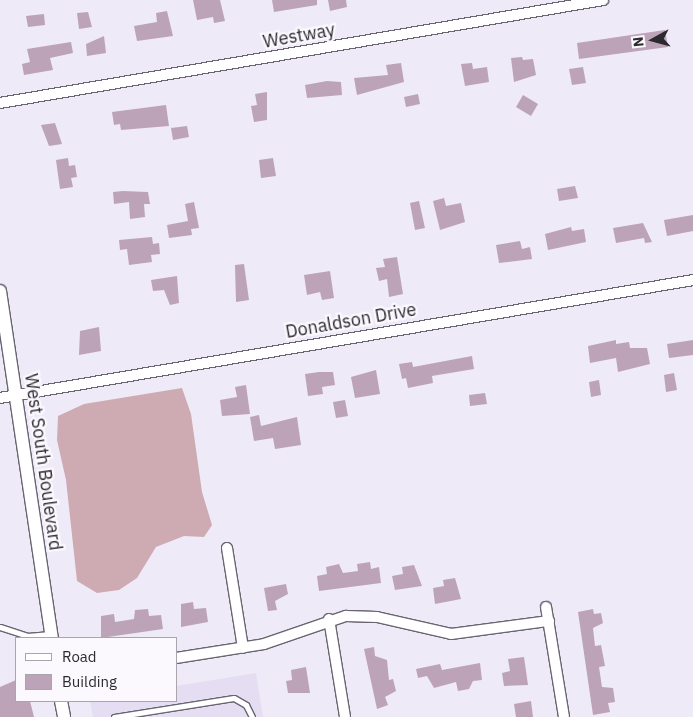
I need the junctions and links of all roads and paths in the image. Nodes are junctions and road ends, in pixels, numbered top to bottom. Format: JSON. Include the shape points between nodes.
{"nodes":[{"id":1,"x":603,"y":0,"type":"edge"},
{"id":2,"x":0,"y":103,"type":"edge"},
{"id":3,"x":693,"y":280,"type":"edge"},
{"id":4,"x":0,"y":292,"type":"edge"},
{"id":5,"x":16,"y":396,"type":"junction"},
{"id":6,"x":0,"y":398,"type":"edge"},
{"id":7,"x":227,"y":548,"type":"dead end"},
{"id":8,"x":546,"y":607,"type":"dead end"},
{"id":9,"x":329,"y":619,"type":"junction"},
{"id":10,"x":548,"y":621,"type":"junction"},
{"id":11,"x":0,"y":627,"type":"edge"},
{"id":12,"x":51,"y":636,"type":"edge"},
{"id":13,"x":243,"y":648,"type":"junction"},
{"id":14,"x":178,"y":658,"type":"edge"},
{"id":15,"x":61,"y":702,"type":"edge"},
{"id":16,"x":64,"y":717,"type":"edge"},
{"id":17,"x":114,"y":717,"type":"edge"},
{"id":18,"x":252,"y":717,"type":"edge"},
{"id":19,"x":345,"y":717,"type":"edge"},
{"id":20,"x":564,"y":717,"type":"edge"}],
"edges":[{"from":1,"to":2,"type":"street","name":"Westway"},
{"from":3,"to":5,"type":"street","name":"Donaldson Drive"},
{"from":4,"to":5,"type":"street","name":"West South Boulevard"},
{"from":5,"to":6,"type":"street","name":"Donaldson Drive"},
{"from":5,"to":12,"type":"street","name":"West South Boulevard"},
{"from":7,"to":13,"type":"street"},
{"from":8,"to":10,"type":"street"},
{"from":9,"to":10,"type":"street","via":[[367,616],[451,634]]},
{"from":9,"to":13,"type":"street","via":[[278,641]]},
{"from":9,"to":19,"type":"street"},
{"from":10,"to":20,"type":"street"},
{"from":11,"to":12,"type":"lane","via":[[27,636]]},
{"from":13,"to":14,"type":"street"},
{"from":15,"to":16,"type":"street"},
{"from":17,"to":18,"type":"lane","via":[[234,698],[246,705]]}]}
